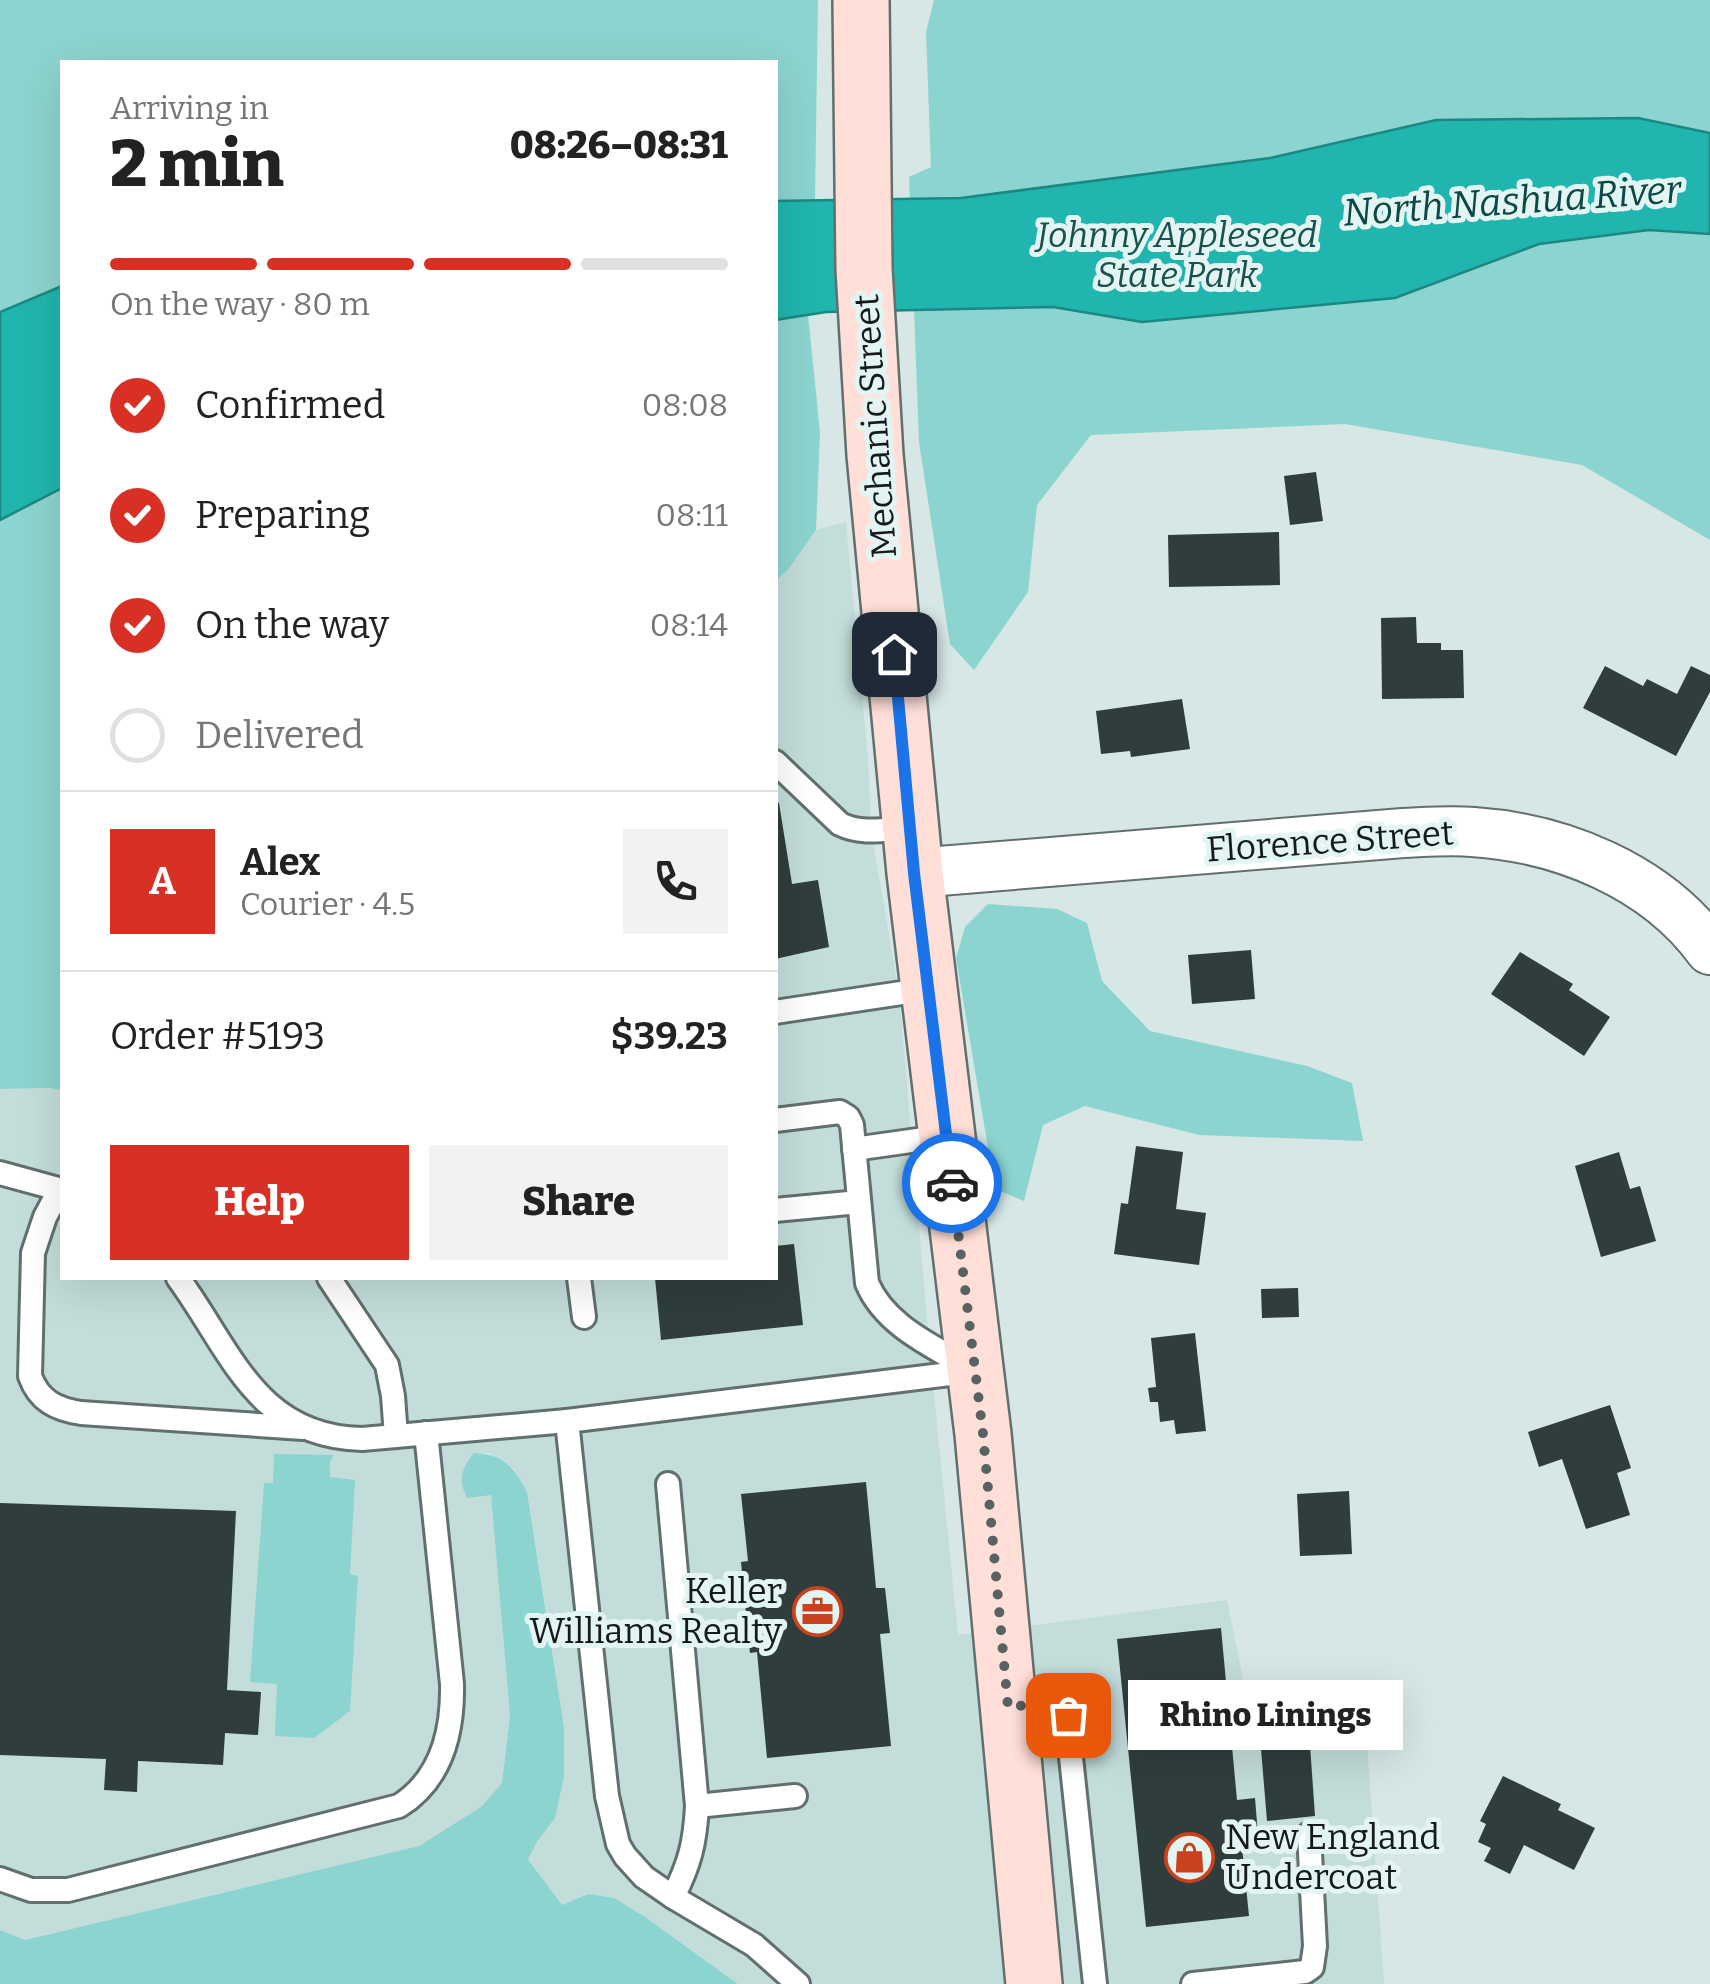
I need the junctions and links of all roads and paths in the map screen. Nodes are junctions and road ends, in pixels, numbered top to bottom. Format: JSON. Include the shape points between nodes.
{"nodes":[{"id":1,"x":860,"y":0,"type":"edge"},
{"id":2,"x":778,"y":765,"type":"edge"},
{"id":3,"x":913,"y":850,"type":"junction"},
{"id":4,"x":1710,"y":950,"type":"edge"},
{"id":5,"x":928,"y":989,"type":"junction"},
{"id":6,"x":778,"y":1012,"type":"edge"},
{"id":7,"x":778,"y":1120,"type":"edge"},
{"id":8,"x":946,"y":1136,"type":"junction"},
{"id":9,"x":854,"y":1150,"type":"junction"},
{"id":10,"x":0,"y":1173,"type":"edge"},
{"id":11,"x":60,"y":1189,"type":"edge"},
{"id":12,"x":60,"y":1191,"type":"edge"},
{"id":13,"x":859,"y":1202,"type":"junction"},
{"id":14,"x":778,"y":1210,"type":"edge"},
{"id":15,"x":179,"y":1280,"type":"edge"},
{"id":16,"x":329,"y":1280,"type":"edge"},
{"id":17,"x":579,"y":1280,"type":"edge"},
{"id":18,"x":584,"y":1316,"type":"dead end"},
{"id":19,"x":974,"y":1371,"type":"junction"},
{"id":20,"x":568,"y":1420,"type":"junction"},
{"id":21,"x":303,"y":1428,"type":"junction"},
{"id":22,"x":426,"y":1432,"type":"junction"},
{"id":23,"x":396,"y":1436,"type":"junction"},
{"id":24,"x":668,"y":1484,"type":"dead end"},
{"id":25,"x":1008,"y":1707,"type":"junction"},
{"id":26,"x":794,"y":1796,"type":"dead end"},
{"id":27,"x":697,"y":1806,"type":"junction"},
{"id":28,"x":1309,"y":1834,"type":"dead end"},
{"id":29,"x":0,"y":1879,"type":"edge"},
{"id":30,"x":673,"y":1897,"type":"junction"},
{"id":31,"x":798,"y":1984,"type":"edge"},
{"id":32,"x":1034,"y":1984,"type":"edge"},
{"id":33,"x":1095,"y":1984,"type":"edge"},
{"id":34,"x":1192,"y":1984,"type":"edge"}],
"edges":[{"from":1,"to":3,"type":"main road","name":"Mechanic Street","via":[[875,456]]},
{"from":2,"to":3,"type":"lane","via":[[840,824]]},
{"from":3,"to":4,"type":"street","name":"Florence Street","via":[[1486,833],[1554,846],[1622,874],[1680,916]]},
{"from":3,"to":5,"type":"main road","name":"Mechanic Street"},
{"from":5,"to":6,"type":"lane"},
{"from":5,"to":8,"type":"main road","name":"Mechanic Street"},
{"from":7,"to":9,"type":"lane","via":[[840,1112],[852,1125]]},
{"from":8,"to":9,"type":"lane"},
{"from":8,"to":19,"type":"main road","name":"Mechanic Street"},
{"from":9,"to":13,"type":"lane"},
{"from":10,"to":11,"type":"lane"},
{"from":12,"to":21,"type":"lane","via":[[37,1236],[32,1270],[30,1376],[45,1400],[81,1413]]},
{"from":13,"to":14,"type":"lane"},
{"from":13,"to":19,"type":"lane","via":[[874,1300],[886,1315]]},
{"from":15,"to":21,"type":"lane","via":[[253,1390]]},
{"from":16,"to":23,"type":"lane","via":[[387,1365]]},
{"from":17,"to":18,"type":"lane"},
{"from":19,"to":20,"type":"lane"},
{"from":19,"to":25,"type":"main road","name":"Mechanic Street"},
{"from":20,"to":22,"type":"lane"},
{"from":20,"to":30,"type":"lane","via":[[613,1829],[625,1856]]},
{"from":21,"to":23,"type":"lane","via":[[334,1438]]},
{"from":22,"to":23,"type":"lane"},
{"from":22,"to":29,"type":"lane","via":[[452,1684],[444,1750],[427,1783],[399,1806],[68,1890],[31,1890]]},
{"from":24,"to":27,"type":"lane"},
{"from":25,"to":32,"type":"main road","name":"Mechanic Street"},
{"from":25,"to":33,"type":"lane","via":[[1058,1702],[1068,1715]]},
{"from":26,"to":27,"type":"lane"},
{"from":27,"to":30,"type":"lane","via":[[695,1840]]},
{"from":28,"to":34,"type":"lane","via":[[1312,1967]]},
{"from":30,"to":31,"type":"lane","via":[[754,1946]]}]}
